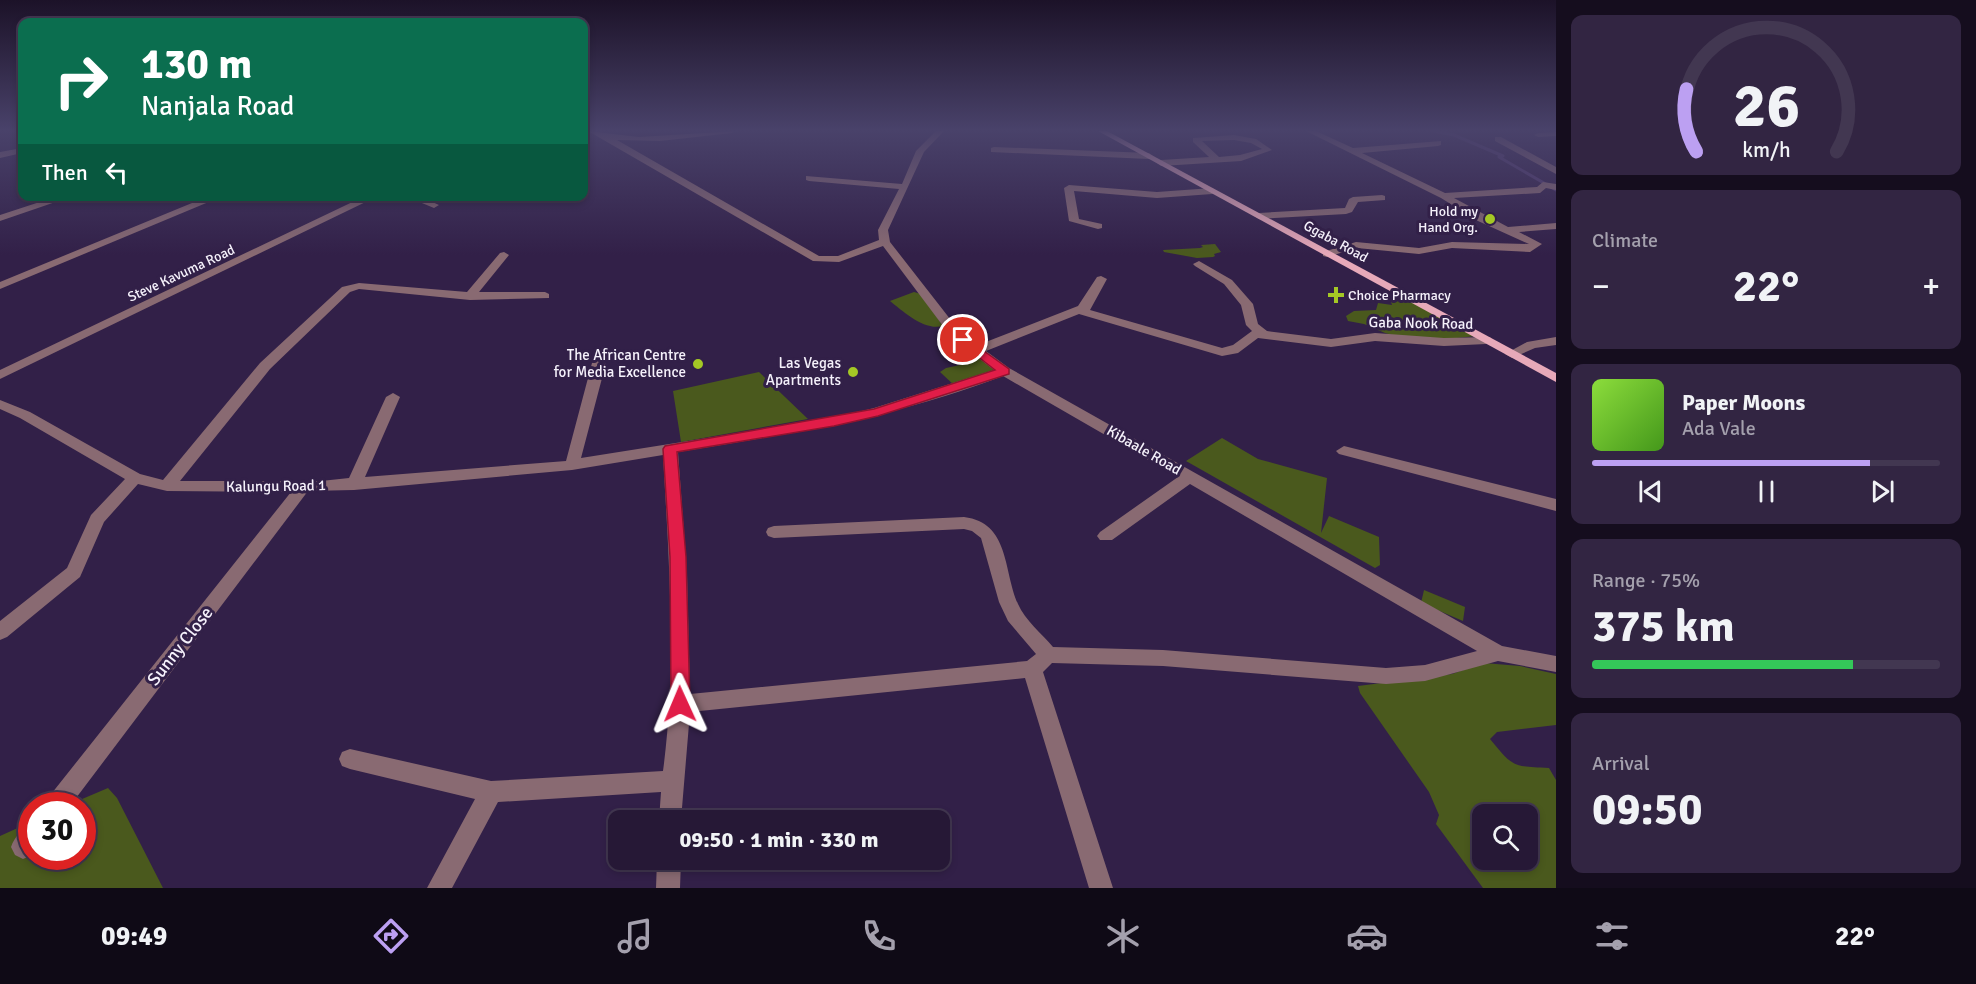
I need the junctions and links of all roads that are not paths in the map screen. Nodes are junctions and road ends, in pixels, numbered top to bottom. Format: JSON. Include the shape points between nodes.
{"nodes":[{"id":1,"x":665,"y":172,"type":"edge"},
{"id":2,"x":911,"y":172,"type":"edge"},
{"id":3,"x":1178,"y":172,"type":"edge"},
{"id":4,"x":1396,"y":172,"type":"edge"},
{"id":5,"x":808,"y":178,"type":"dead end"},
{"id":6,"x":905,"y":187,"type":"junction"},
{"id":7,"x":1556,"y":187,"type":"edge"},
{"id":8,"x":1212,"y":191,"type":"junction"},
{"id":9,"x":1444,"y":196,"type":"junction"},
{"id":10,"x":1382,"y":198,"type":"dead end"},
{"id":11,"x":53,"y":201,"type":"edge"},
{"id":12,"x":207,"y":201,"type":"edge"},
{"id":13,"x":364,"y":201,"type":"edge"},
{"id":14,"x":423,"y":201,"type":"edge"},
{"id":15,"x":434,"y":205,"type":"dead end"},
{"id":16,"x":1259,"y":216,"type":"junction"},
{"id":17,"x":0,"y":218,"type":"edge"},
{"id":18,"x":1098,"y":226,"type":"dead end"},
{"id":19,"x":1556,"y":226,"type":"edge"},
{"id":20,"x":1508,"y":230,"type":"junction"},
{"id":21,"x":885,"y":242,"type":"junction"},
{"id":22,"x":1327,"y":254,"type":"junction"},
{"id":23,"x":504,"y":255,"type":"dead end"},
{"id":24,"x":1199,"y":264,"type":"dead end"},
{"id":25,"x":1101,"y":279,"type":"dead end"},
{"id":26,"x":0,"y":286,"type":"edge"},
{"id":27,"x":470,"y":296,"type":"junction"},
{"id":28,"x":545,"y":296,"type":"dead end"},
{"id":29,"x":1084,"y":311,"type":"junction"},
{"id":30,"x":1256,"y":335,"type":"junction"},
{"id":31,"x":1486,"y":340,"type":"junction"},
{"id":32,"x":1556,"y":341,"type":"edge"},
{"id":33,"x":977,"y":350,"type":"junction"},
{"id":34,"x":1512,"y":354,"type":"junction"},
{"id":35,"x":599,"y":363,"type":"dead end"},
{"id":36,"x":1004,"y":371,"type":"junction"},
{"id":37,"x":0,"y":375,"type":"edge"},
{"id":38,"x":1556,"y":378,"type":"edge"},
{"id":39,"x":393,"y":397,"type":"dead end"},
{"id":40,"x":0,"y":404,"type":"edge"},
{"id":41,"x":670,"y":449,"type":"junction"},
{"id":42,"x":1344,"y":451,"type":"dead end"},
{"id":43,"x":572,"y":465,"type":"junction"},
{"id":44,"x":1190,"y":476,"type":"junction"},
{"id":45,"x":135,"y":478,"type":"junction"},
{"id":46,"x":354,"y":484,"type":"junction"},
{"id":47,"x":167,"y":486,"type":"junction"},
{"id":48,"x":303,"y":486,"type":"junction"},
{"id":49,"x":1556,"y":505,"type":"edge"},
{"id":50,"x":774,"y":532,"type":"dead end"},
{"id":51,"x":1106,"y":536,"type":"dead end"},
{"id":52,"x":0,"y":632,"type":"edge"},
{"id":53,"x":1497,"y":653,"type":"junction"},
{"id":54,"x":1040,"y":662,"type":"junction"},
{"id":55,"x":1556,"y":664,"type":"edge"},
{"id":56,"x":680,"y":704,"type":"junction"},
{"id":57,"x":350,"y":759,"type":"dead end"},
{"id":58,"x":671,"y":781,"type":"junction"},
{"id":59,"x":67,"y":792,"type":"edge"},
{"id":60,"x":491,"y":792,"type":"junction"},
{"id":61,"x":670,"y":810,"type":"edge"},
{"id":62,"x":669,"y":870,"type":"edge"},
{"id":63,"x":439,"y":888,"type":"edge"},
{"id":64,"x":668,"y":888,"type":"edge"},
{"id":65,"x":1101,"y":888,"type":"edge"}],
"edges":[{"from":1,"to":21,"type":"street","via":[[817,260],[832,260]]},
{"from":2,"to":6,"type":"street"},
{"from":3,"to":8,"type":"main road","name":"Ggaba Road"},
{"from":4,"to":9,"type":"street"},
{"from":5,"to":6,"type":"street"},
{"from":6,"to":21,"type":"street","via":[[883,230]]},
{"from":7,"to":9,"type":"street","via":[[1543,185],[1540,190]]},
{"from":8,"to":16,"type":"main road","name":"Ggaba Road"},
{"from":8,"to":18,"type":"street","via":[[1157,195],[1069,188],[1074,220]]},
{"from":9,"to":20,"type":"street"},
{"from":10,"to":16,"type":"street","via":[[1356,199],[1346,211]]},
{"from":11,"to":17,"type":"street"},
{"from":12,"to":26,"type":"street"},
{"from":13,"to":37,"type":"street","name":"Steve Kavuma Road"},
{"from":14,"to":15,"type":"street"},
{"from":16,"to":22,"type":"main road","name":"Ggaba Road"},
{"from":19,"to":20,"type":"street"},
{"from":20,"to":22,"type":"street","via":[[1537,246],[1523,249],[1445,245],[1419,251],[1356,245]]},
{"from":21,"to":33,"type":"street","name":"Kibaale Road","via":[[951,327]]},
{"from":22,"to":31,"type":"main road","name":"Ggaba Road"},
{"from":23,"to":27,"type":"street"},
{"from":24,"to":30,"type":"street","via":[[1228,282],[1247,304]]},
{"from":25,"to":29,"type":"street"},
{"from":27,"to":28,"type":"street"},
{"from":27,"to":47,"type":"street","via":[[359,286],[341,291],[265,366]]},
{"from":29,"to":30,"type":"street","via":[[1222,352],[1237,350]]},
{"from":29,"to":33,"type":"street","via":[[1074,310]]},
{"from":30,"to":31,"type":"street","name":"Gaba Nook Road","via":[[1331,342],[1375,337],[1444,342]]},
{"from":31,"to":34,"type":"main road","name":"Ggaba Road"},
{"from":32,"to":34,"type":"street"},
{"from":33,"to":36,"type":"street","name":"Kibaale Road"},
{"from":34,"to":38,"type":"main road","name":"Ggaba Road"},
{"from":35,"to":43,"type":"street"},
{"from":36,"to":41,"type":"street","name":"Kalungu Road 1","via":[[878,412]]},
{"from":36,"to":44,"type":"street","name":"Kibaale Road"},
{"from":39,"to":46,"type":"street"},
{"from":40,"to":45,"type":"street","name":"Kalungu Road 1"},
{"from":41,"to":43,"type":"street","name":"Kalungu Road 1"},
{"from":41,"to":56,"type":"street","via":[[678,557]]},
{"from":42,"to":49,"type":"street"},
{"from":43,"to":46,"type":"street","name":"Kalungu Road 1"},
{"from":44,"to":51,"type":"street"},
{"from":44,"to":53,"type":"street","name":"Kibaale Road"},
{"from":45,"to":47,"type":"street","name":"Kalungu Road 1"},
{"from":45,"to":52,"type":"street","via":[[97,519],[74,572]]},
{"from":46,"to":48,"type":"street","name":"Kalungu Road 1"},
{"from":47,"to":48,"type":"street","name":"Kalungu Road 1"},
{"from":48,"to":59,"type":"street","name":"Sunny Close"},
{"from":50,"to":54,"type":"street","via":[[964,523],[984,528],[1008,602]]},
{"from":53,"to":54,"type":"street","via":[[1425,673],[1386,676],[1163,658]]},
{"from":53,"to":55,"type":"street","name":"Kibaale Road"},
{"from":54,"to":56,"type":"street"},
{"from":54,"to":65,"type":"street"},
{"from":56,"to":58,"type":"street"},
{"from":57,"to":60,"type":"street"},
{"from":58,"to":60,"type":"street"},
{"from":58,"to":61,"type":"street"},
{"from":60,"to":63,"type":"street"},
{"from":62,"to":64,"type":"street"}]}
